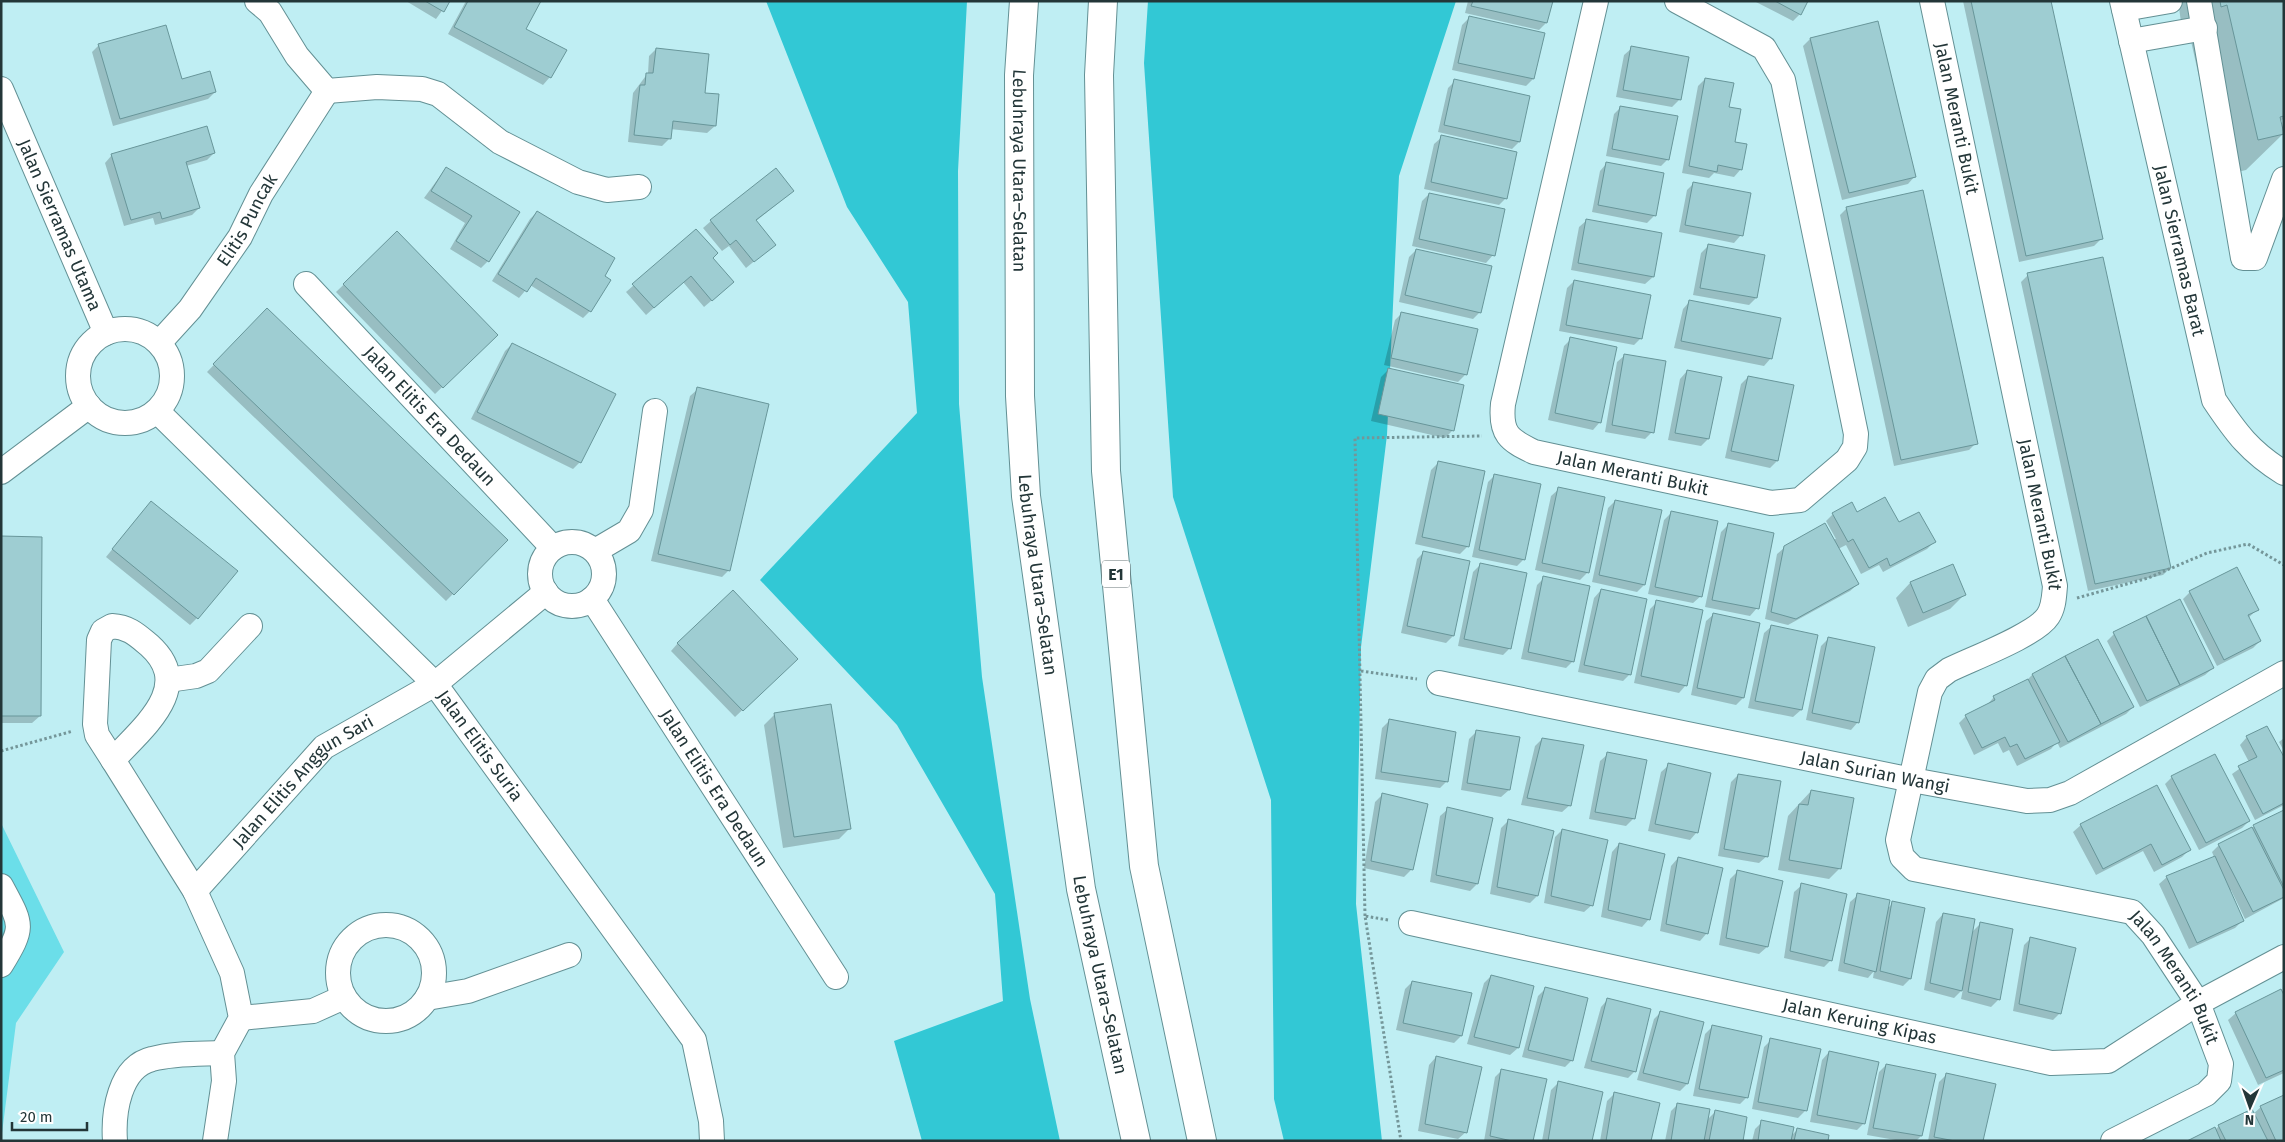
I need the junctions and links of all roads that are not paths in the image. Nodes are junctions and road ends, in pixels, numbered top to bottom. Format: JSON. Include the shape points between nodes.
{"nodes":[{"id":1,"x":257,"y":1,"type":"edge"},
{"id":2,"x":1024,"y":1,"type":"edge"},
{"id":3,"x":1103,"y":1,"type":"edge"},
{"id":4,"x":1596,"y":1,"type":"edge"},
{"id":5,"x":1677,"y":1,"type":"edge"},
{"id":6,"x":1932,"y":1,"type":"edge"},
{"id":7,"x":2170,"y":1,"type":"edge"},
{"id":8,"x":2199,"y":1,"type":"edge"},
{"id":9,"x":2123,"y":5,"type":"edge"},
{"id":10,"x":2205,"y":28,"type":"junction"},
{"id":11,"x":2131,"y":41,"type":"junction"},
{"id":12,"x":1,"y":89,"type":"edge"},
{"id":13,"x":327,"y":91,"type":"junction"},
{"id":14,"x":2284,"y":179,"type":"edge"},
{"id":15,"x":639,"y":188,"type":"dead end"},
{"id":16,"x":306,"y":284,"type":"dead end"},
{"id":17,"x":106,"y":333,"type":"junction"},
{"id":18,"x":160,"y":343,"type":"junction"},
{"id":19,"x":89,"y":406,"type":"junction"},
{"id":20,"x":157,"y":411,"type":"junction"},
{"id":21,"x":654,"y":411,"type":"dead end"},
{"id":22,"x":1,"y":472,"type":"edge"},
{"id":23,"x":2284,"y":473,"type":"edge"},
{"id":24,"x":553,"y":548,"type":"junction"},
{"id":25,"x":595,"y":551,"type":"junction"},
{"id":26,"x":546,"y":592,"type":"junction"},
{"id":27,"x":592,"y":599,"type":"junction"},
{"id":28,"x":250,"y":626,"type":"dead end"},
{"id":29,"x":2284,"y":673,"type":"edge"},
{"id":30,"x":168,"y":680,"type":"junction"},
{"id":31,"x":1439,"y":683,"type":"road end"},
{"id":32,"x":435,"y":684,"type":"junction"},
{"id":33,"x":113,"y":760,"type":"junction"},
{"id":34,"x":1912,"y":780,"type":"junction"},
{"id":35,"x":1,"y":886,"type":"edge"},
{"id":36,"x":195,"y":891,"type":"junction"},
{"id":37,"x":1411,"y":923,"type":"road end"},
{"id":38,"x":569,"y":955,"type":"dead end"},
{"id":39,"x":2284,"y":957,"type":"edge"},
{"id":40,"x":1,"y":965,"type":"edge"},
{"id":41,"x":836,"y":977,"type":"dead end"},
{"id":42,"x":344,"y":997,"type":"junction"},
{"id":43,"x":427,"y":998,"type":"junction"},
{"id":44,"x":2198,"y":1003,"type":"junction"},
{"id":45,"x":241,"y":1018,"type":"junction"},
{"id":46,"x":222,"y":1053,"type":"junction"},
{"id":47,"x":115,"y":1141,"type":"edge"},
{"id":48,"x":214,"y":1141,"type":"edge"},
{"id":49,"x":712,"y":1141,"type":"edge"},
{"id":50,"x":1136,"y":1141,"type":"edge"},
{"id":51,"x":1202,"y":1141,"type":"edge"},
{"id":52,"x":2112,"y":1141,"type":"edge"}],
"edges":[{"from":1,"to":13,"type":"street","via":[[270,12],[297,56]]},
{"from":2,"to":50,"type":"highway","name":"Lebuhraya Utara–Selatan","via":[[1019,75],[1020,386],[1026,496],[1081,889]]},
{"from":3,"to":51,"type":"highway","number":"E1","via":[[1099,75],[1106,471],[1144,866]]},
{"from":4,"to":5,"type":"street","name":"Jalan Meranti Bukit","via":[[1503,404],[1501,421],[1506,435],[1534,452],[1771,503],[1800,500],[1847,460],[1855,447],[1856,434],[1783,80],[1764,48]]},
{"from":6,"to":34,"type":"street","name":"Jalan Meranti Bukit","via":[[2055,586],[2054,603],[2048,616],[2036,628],[1948,670],[1938,679],[1930,692]]},
{"from":7,"to":9,"type":"street"},
{"from":8,"to":10,"type":"street"},
{"from":9,"to":11,"type":"street","name":"Jalan Sierramas Barat"},
{"from":10,"to":11,"type":"street"},
{"from":10,"to":14,"type":"street","via":[[2243,258],[2255,258]]},
{"from":11,"to":23,"type":"street","name":"Jalan Sierramas Barat","via":[[2214,400],[2235,432],[2259,458]]},
{"from":12,"to":17,"type":"street","name":"Jalan Sierramas Utama"},
{"from":13,"to":15,"type":"street","via":[[377,87],[413,88],[438,94],[500,142],[578,182],[607,190]]},
{"from":13,"to":18,"type":"street","name":"Elitis Puncak","via":[[261,194],[240,237],[190,309]]},
{"from":16,"to":24,"type":"street","name":"Jalan Elitis Era Dedaun"},
{"from":17,"to":18,"type":"street","via":[[119,329],[134,330],[148,334]]},
{"from":17,"to":19,"type":"street","via":[[84,352],[79,366],[78,380]]},
{"from":18,"to":20,"type":"street","via":[[173,370],[167,399]]},
{"from":19,"to":20,"type":"street","via":[[114,422],[144,420]]},
{"from":19,"to":22,"type":"street"},
{"from":20,"to":32,"type":"street","name":"Jalan Elitis Suria"},
{"from":21,"to":25,"type":"street","via":[[641,510],[629,531]]},
{"from":24,"to":25,"type":"street","via":[[570,542]]},
{"from":24,"to":26,"type":"street","via":[[542,564],[540,574]]},
{"from":25,"to":27,"type":"street","via":[[601,560],[604,581]]},
{"from":26,"to":27,"type":"street","via":[[562,604],[583,604]]},
{"from":26,"to":32,"type":"street","name":"Jalan Elitis Anggun Sari"},
{"from":27,"to":41,"type":"street","name":"Jalan Elitis Era Dedaun"},
{"from":28,"to":30,"type":"street","via":[[208,672]]},
{"from":29,"to":34,"type":"street","name":"Jalan Surian Wangi","via":[[2070,793],[2050,800],[2027,800]]},
{"from":30,"to":33,"type":"street","via":[[163,704]]},
{"from":30,"to":33,"type":"street","via":[[162,659],[132,630],[112,626],[103,631],[99,640],[95,724],[97,735]]},
{"from":31,"to":34,"type":"street","name":"Jalan Surian Wangi"},
{"from":32,"to":36,"type":"street","name":"Jalan Elitis Anggun Sari","via":[[324,747]]},
{"from":32,"to":49,"type":"street","name":"Jalan Elitis Suria","via":[[694,1040],[711,1121]]},
{"from":33,"to":36,"type":"street"},
{"from":34,"to":44,"type":"street","name":"Jalan Meranti Bukit","via":[[1898,840],[1902,857],[1914,869],[2132,912],[2154,935]]},
{"from":35,"to":40,"type":"street","via":[[18,919],[16,940]]},
{"from":36,"to":45,"type":"street","via":[[232,973]]},
{"from":37,"to":44,"type":"street","name":"Jalan Keruing Kipas","via":[[2051,1063],[2108,1061]]},
{"from":38,"to":43,"type":"street","via":[[468,991]]},
{"from":39,"to":44,"type":"street","name":"Jalan Keruing Kipas"},
{"from":42,"to":43,"type":"street","via":[[354,1010],[369,1018],[385,1021],[402,1018]]},
{"from":42,"to":43,"type":"street","via":[[338,983],[338,968],[349,941],[375,926],[390,925],[404,928],[429,950],[434,974]]},
{"from":42,"to":45,"type":"street","via":[[313,1011]]},
{"from":44,"to":52,"type":"street","name":"Jalan Meranti Bukit","via":[[2221,1064],[2219,1081],[2206,1094]]},
{"from":45,"to":46,"type":"street"},
{"from":46,"to":47,"type":"street","via":[[151,1059],[138,1066],[118,1096]]},
{"from":46,"to":48,"type":"street","via":[[224,1081]]}]}
